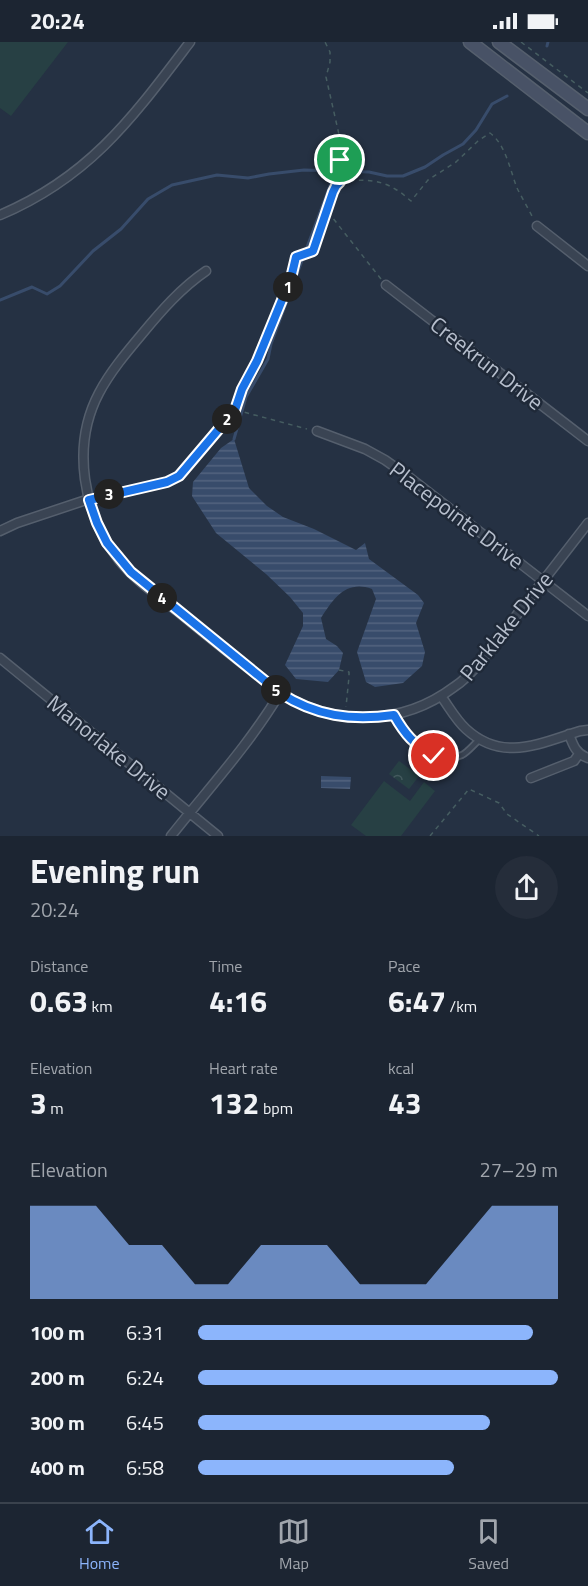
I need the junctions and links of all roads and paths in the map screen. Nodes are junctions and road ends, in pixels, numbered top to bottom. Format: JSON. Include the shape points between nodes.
{"nodes":[{"id":1,"x":190,"y":42,"type":"edge"},
{"id":2,"x":325,"y":42,"type":"edge"},
{"id":3,"x":470,"y":42,"type":"edge"},
{"id":4,"x":499,"y":42,"type":"edge"},
{"id":5,"x":521,"y":42,"type":"edge"},
{"id":6,"x":588,"y":93,"type":"edge"},
{"id":7,"x":588,"y":109,"type":"edge"},
{"id":8,"x":588,"y":133,"type":"edge"},
{"id":9,"x":340,"y":182,"type":"junction"},
{"id":10,"x":328,"y":211,"type":"junction"},
{"id":11,"x":0,"y":215,"type":"edge"},
{"id":12,"x":537,"y":226,"type":"joint"},
{"id":13,"x":588,"y":266,"type":"edge"},
{"id":14,"x":206,"y":271,"type":"dead end"},
{"id":15,"x":386,"y":285,"type":"joint"},
{"id":16,"x":235,"y":410,"type":"junction"},
{"id":17,"x":317,"y":431,"type":"joint"},
{"id":18,"x":588,"y":441,"type":"edge"},
{"id":19,"x":89,"y":500,"type":"junction"},
{"id":20,"x":588,"y":523,"type":"edge"},
{"id":21,"x":0,"y":531,"type":"edge"},
{"id":22,"x":543,"y":581,"type":"junction"},
{"id":23,"x":588,"y":616,"type":"edge"},
{"id":24,"x":0,"y":658,"type":"edge"},
{"id":25,"x":339,"y":670,"type":"dead end"},
{"id":26,"x":280,"y":693,"type":"junction"},
{"id":27,"x":441,"y":696,"type":"junction"},
{"id":28,"x":394,"y":715,"type":"junction"},
{"id":29,"x":345,"y":717,"type":"junction"},
{"id":30,"x":588,"y":730,"type":"edge"},
{"id":31,"x":569,"y":734,"type":"junction"},
{"id":32,"x":480,"y":739,"type":"junction"},
{"id":33,"x":579,"y":754,"type":"junction"},
{"id":34,"x":588,"y":758,"type":"edge"},
{"id":35,"x":531,"y":778,"type":"dead end"},
{"id":36,"x":189,"y":813,"type":"junction"},
{"id":37,"x":171,"y":836,"type":"edge"},
{"id":38,"x":218,"y":836,"type":"edge"},
{"id":39,"x":430,"y":836,"type":"edge"},
{"id":40,"x":539,"y":836,"type":"edge"}],
"edges":[{"from":1,"to":11,"type":"street","via":[[104,147],[46,192]]},
{"from":2,"to":9,"type":"path","via":[[330,52],[326,77],[340,139]]},
{"from":3,"to":8,"type":"main road"},
{"from":4,"to":7,"type":"main road"},
{"from":5,"to":6,"type":"path"},
{"from":9,"to":10,"type":"path"},
{"from":9,"to":12,"type":"path","via":[[377,182],[393,187],[411,201],[428,180],[489,133],[504,152]]},
{"from":10,"to":15,"type":"path"},
{"from":10,"to":16,"type":"path","via":[[313,251],[296,257],[291,278]]},
{"from":12,"to":13,"type":"street"},
{"from":14,"to":19,"type":"street","name":"Parklake Drive","via":[[157,316],[99,393],[86,435],[84,473]]},
{"from":15,"to":18,"type":"street","name":"Creekrun Drive"},
{"from":16,"to":17,"type":"path"},
{"from":16,"to":19,"type":"path","via":[[179,476]]},
{"from":17,"to":22,"type":"street","name":"Placepointe Drive","via":[[385,460]]},
{"from":19,"to":21,"type":"street"},
{"from":19,"to":26,"type":"street","name":"Parklake Drive","via":[[107,543],[131,572]]},
{"from":20,"to":22,"type":"street","name":"Parklake Drive"},
{"from":22,"to":23,"type":"street","name":"Placepointe Drive"},
{"from":22,"to":27,"type":"street","name":"Parklake Drive","via":[[466,678]]},
{"from":24,"to":36,"type":"street","name":"Manorlake Drive"},
{"from":25,"to":29,"type":"path","via":[[349,672],[350,677]]},
{"from":26,"to":29,"type":"street","name":"Parklake Drive","via":[[306,707]]},
{"from":26,"to":36,"type":"street","via":[[255,731]]},
{"from":27,"to":28,"type":"street","name":"Parklake Drive"},
{"from":27,"to":32,"type":"street","via":[[462,725]]},
{"from":28,"to":29,"type":"street","name":"Parklake Drive"},
{"from":28,"to":32,"type":"lane","via":[[409,738],[434,756],[453,758],[464,754]]},
{"from":30,"to":31,"type":"street"},
{"from":31,"to":32,"type":"street","via":[[524,748],[501,747]]},
{"from":31,"to":33,"type":"street"},
{"from":33,"to":34,"type":"street"},
{"from":33,"to":35,"type":"street","via":[[574,761]]},
{"from":36,"to":37,"type":"street"},
{"from":36,"to":38,"type":"street","name":"Manorlake Drive"},
{"from":39,"to":40,"type":"path","via":[[469,789],[499,803],[507,814]]}]}
